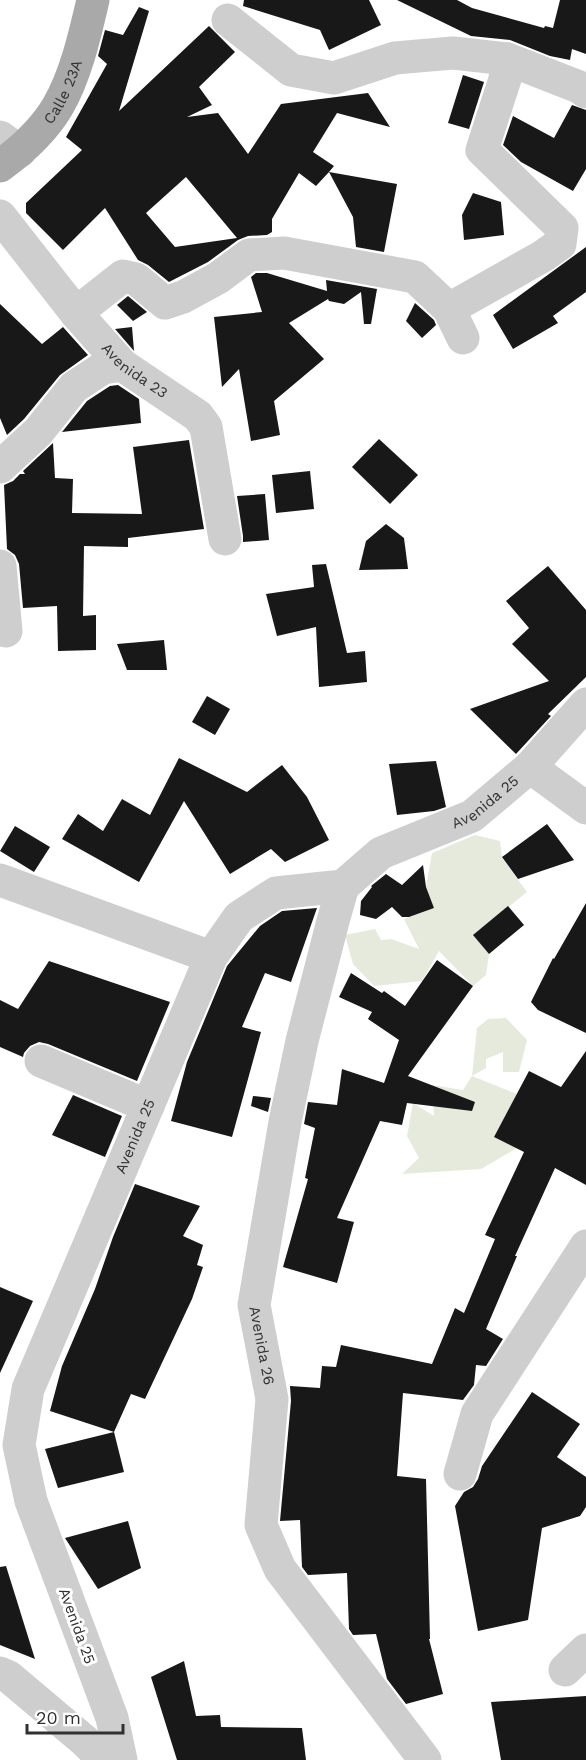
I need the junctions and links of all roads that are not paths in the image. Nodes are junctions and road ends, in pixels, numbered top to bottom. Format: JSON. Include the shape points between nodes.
{"nodes":[{"id":1,"x":93,"y":0,"type":"edge"},
{"id":2,"x":228,"y":20,"type":"dead end"},
{"id":3,"x":507,"y":59,"type":"junction"},
{"id":4,"x":586,"y":92,"type":"edge"},
{"id":5,"x":7,"y":151,"type":"edge"},
{"id":6,"x":0,"y":216,"type":"edge"},
{"id":7,"x":448,"y":309,"type":"junction"},
{"id":8,"x":76,"y":313,"type":"junction"},
{"id":9,"x":463,"y":338,"type":"dead end"},
{"id":10,"x":122,"y":365,"type":"junction"},
{"id":11,"x":0,"y":467,"type":"edge"},
{"id":12,"x":225,"y":539,"type":"dead end"},
{"id":13,"x":0,"y":566,"type":"edge"},
{"id":14,"x":6,"y":631,"type":"dead end"},
{"id":15,"x":586,"y":704,"type":"edge"},
{"id":16,"x":530,"y":767,"type":"junction"},
{"id":17,"x":586,"y":808,"type":"edge"},
{"id":18,"x":0,"y":879,"type":"edge"},
{"id":19,"x":344,"y":886,"type":"junction"},
{"id":20,"x":211,"y":957,"type":"junction"},
{"id":21,"x":41,"y":1061,"type":"dead end"},
{"id":22,"x":148,"y":1106,"type":"junction"},
{"id":23,"x":586,"y":1246,"type":"edge"},
{"id":24,"x":460,"y":1474,"type":"dead end"},
{"id":25,"x":0,"y":1673,"type":"edge"},
{"id":26,"x":104,"y":1760,"type":"edge"},
{"id":27,"x":121,"y":1760,"type":"edge"},
{"id":28,"x":425,"y":1760,"type":"edge"}],
"edges":[{"from":1,"to":5,"type":"main road","name":"Calle 23A","via":[[71,79],[57,107],[40,129]]},
{"from":2,"to":3,"type":"street","via":[[291,70],[334,78],[395,58],[453,53]]},
{"from":3,"to":4,"type":"street"},
{"from":3,"to":7,"type":"street","via":[[505,79],[482,150],[562,228],[560,244]]},
{"from":6,"to":8,"type":"street","name":"Avenida 23"},
{"from":7,"to":8,"type":"street","via":[[415,277],[284,253],[249,255],[218,278],[165,303],[136,279],[123,276]]},
{"from":7,"to":9,"type":"street"},
{"from":8,"to":10,"type":"street","name":"Avenida 23"},
{"from":10,"to":11,"type":"street","via":[[103,368],[74,387],[38,432]]},
{"from":10,"to":12,"type":"street","name":"Avenida 23","via":[[198,416],[206,427]]},
{"from":13,"to":14,"type":"street"},
{"from":15,"to":16,"type":"street","name":"Avenida 25"},
{"from":16,"to":17,"type":"street"},
{"from":16,"to":19,"type":"street","name":"Avenida 25","via":[[472,816],[381,853]]},
{"from":18,"to":20,"type":"street"},
{"from":19,"to":20,"type":"street","name":"Avenida 25","via":[[276,893],[239,917]]},
{"from":19,"to":28,"type":"street","name":"Avenida 26","via":[[300,1052],[254,1305],[272,1399],[261,1525],[280,1569]]},
{"from":20,"to":22,"type":"street","name":"Avenida 25"},
{"from":21,"to":22,"type":"street"},
{"from":22,"to":27,"type":"street","name":"Avenida 25","via":[[28,1389],[19,1445],[31,1501],[112,1718]]},
{"from":23,"to":24,"type":"street","via":[[477,1414]]},
{"from":25,"to":26,"type":"street"}]}
